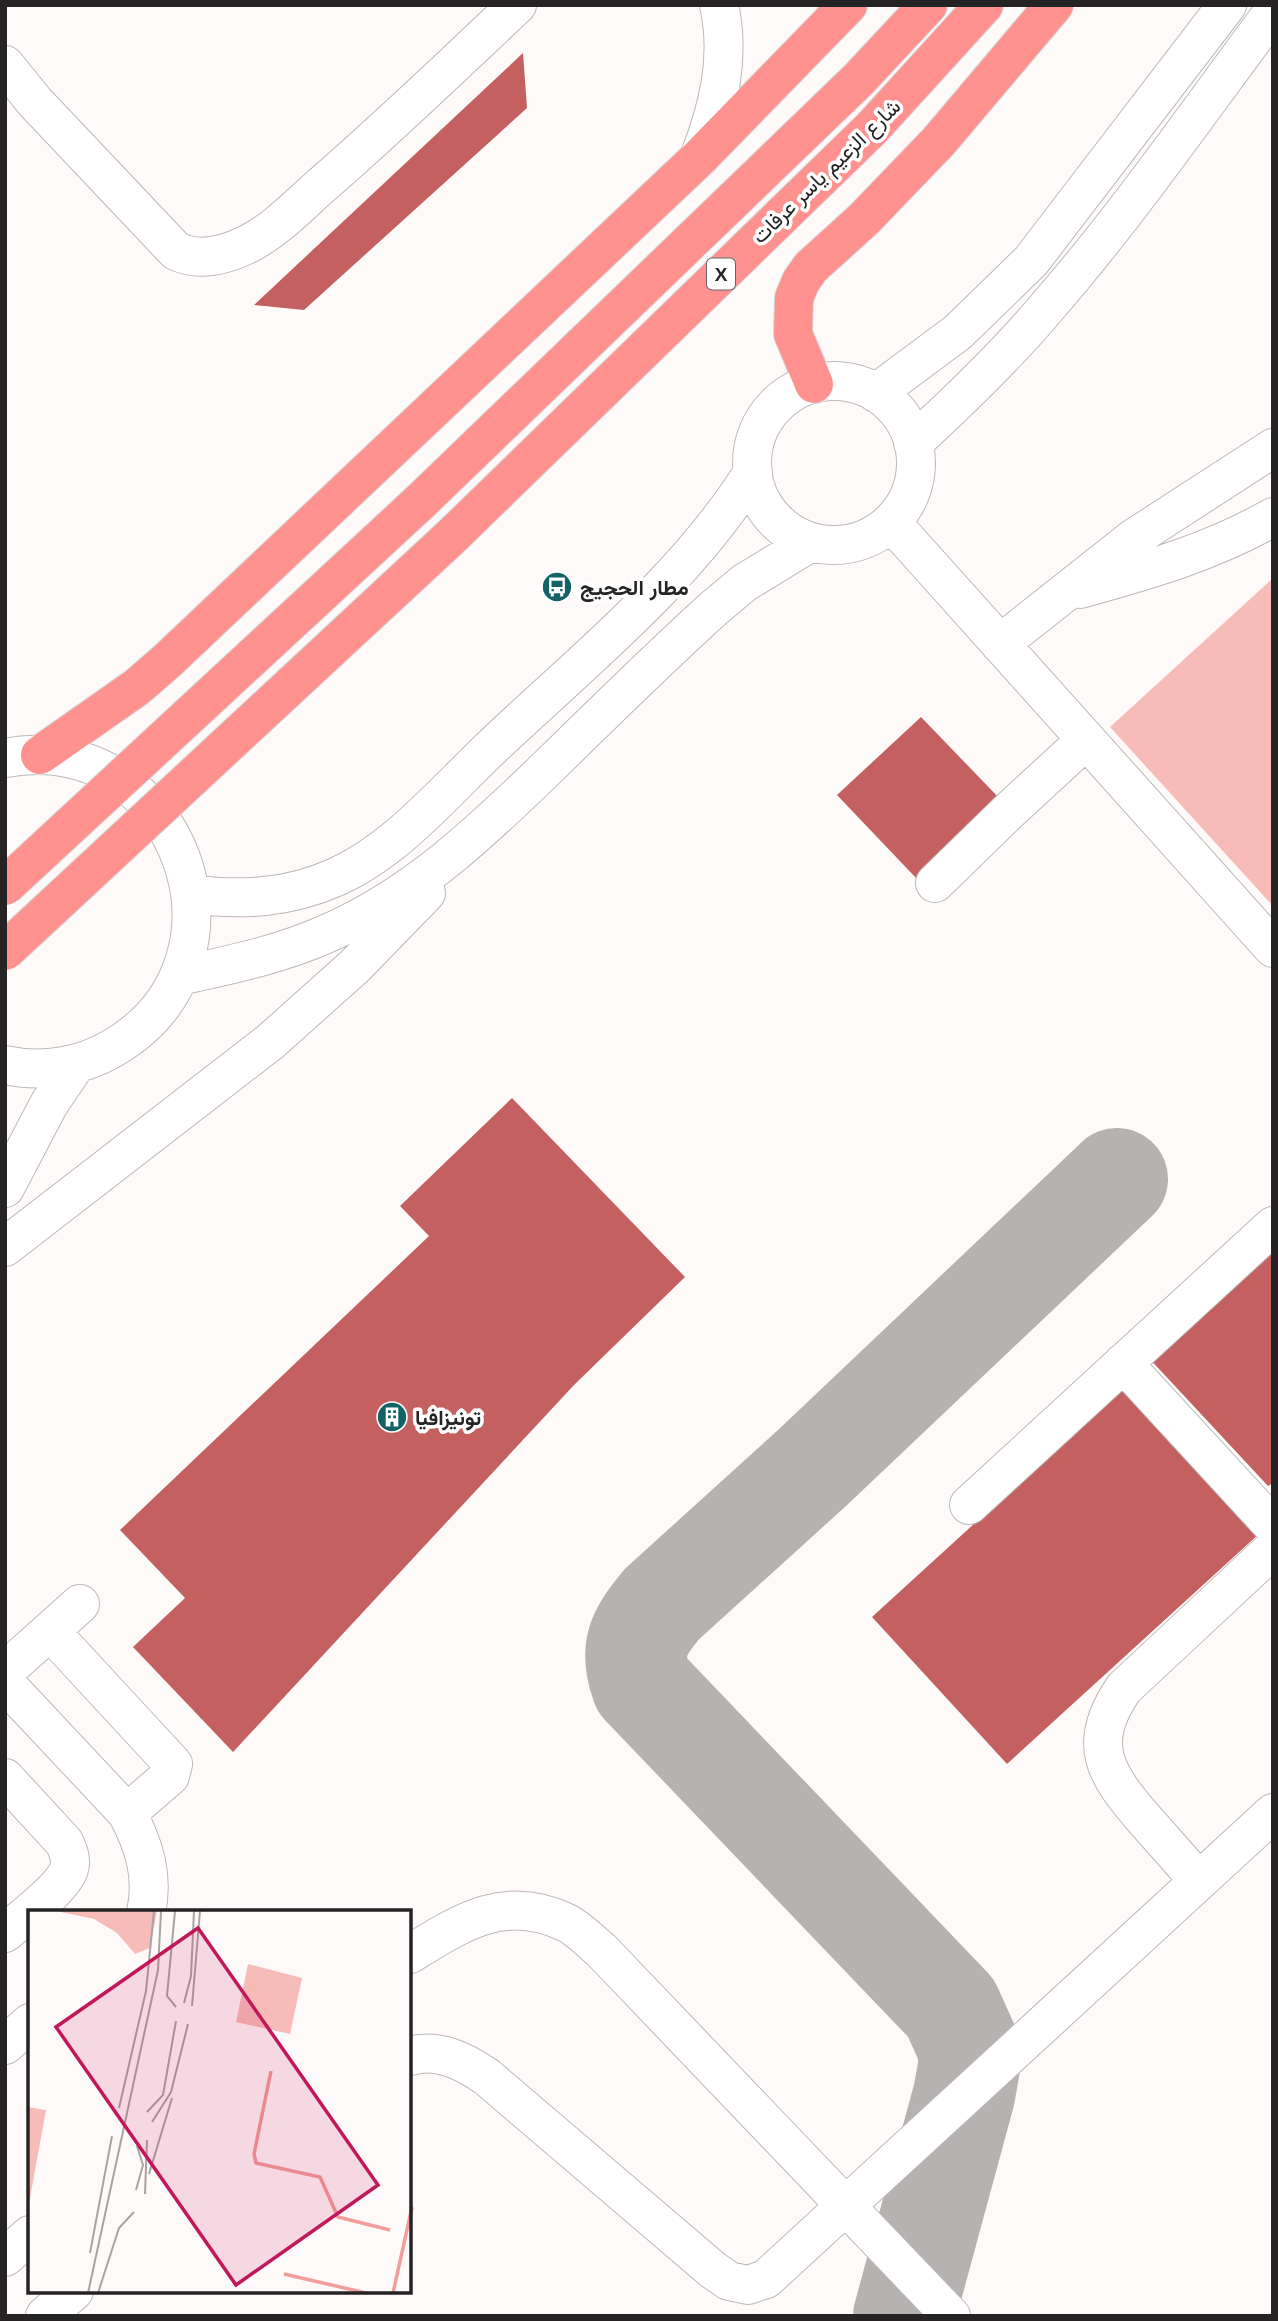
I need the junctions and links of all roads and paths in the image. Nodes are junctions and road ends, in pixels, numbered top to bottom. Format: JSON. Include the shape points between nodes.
{"nodes":[{"id":1,"x":719,"y":5,"type":"edge"},
{"id":2,"x":848,"y":5,"type":"edge"},
{"id":3,"x":928,"y":5,"type":"edge"},
{"id":4,"x":984,"y":5,"type":"edge"},
{"id":5,"x":1054,"y":5,"type":"edge"},
{"id":6,"x":1227,"y":5,"type":"edge"},
{"id":7,"x":500,"y":11,"type":"edge"},
{"id":8,"x":1273,"y":12,"type":"edge"},
{"id":9,"x":5,"y":65,"type":"edge"},
{"id":10,"x":1124,"y":141,"type":"junction"},
{"id":11,"x":699,"y":158,"type":"junction"},
{"id":12,"x":1156,"y":168,"type":"junction"},
{"id":13,"x":814,"y":384,"type":"junction"},
{"id":14,"x":876,"y":393,"type":"junction"},
{"id":15,"x":913,"y":443,"type":"junction"},
{"id":16,"x":1273,"y":448,"type":"edge"},
{"id":17,"x":753,"y":472,"type":"junction"},
{"id":18,"x":1273,"y":517,"type":"edge"},
{"id":19,"x":891,"y":522,"type":"junction"},
{"id":20,"x":811,"y":542,"type":"junction"},
{"id":21,"x":1061,"y":594,"type":"junction"},
{"id":22,"x":1000,"y":644,"type":"junction"},
{"id":23,"x":1086,"y":740,"type":"junction"},
{"id":24,"x":23,"y":756,"type":"edge"},
{"id":25,"x":472,"y":840,"type":"junction"},
{"id":26,"x":935,"y":883,"type":"dead end"},
{"id":27,"x":5,"y":886,"type":"edge"},
{"id":28,"x":191,"y":894,"type":"junction"},
{"id":29,"x":1273,"y":948,"type":"edge"},
{"id":30,"x":5,"y":951,"type":"edge"},
{"id":31,"x":179,"y":976,"type":"junction"},
{"id":32,"x":76,"y":1064,"type":"junction"},
{"id":33,"x":5,"y":1065,"type":"edge"},
{"id":34,"x":5,"y":1188,"type":"edge"},
{"id":35,"x":1273,"y":1226,"type":"edge"},
{"id":36,"x":5,"y":1247,"type":"edge"},
{"id":37,"x":1123,"y":1363,"type":"junction"},
{"id":38,"x":969,"y":1505,"type":"dead end"},
{"id":39,"x":1273,"y":1526,"type":"edge"},
{"id":40,"x":1273,"y":1549,"type":"edge"},
{"id":41,"x":80,"y":1604,"type":"dead end"},
{"id":42,"x":50,"y":1631,"type":"junction"},
{"id":43,"x":5,"y":1671,"type":"edge"},
{"id":44,"x":5,"y":1683,"type":"edge"},
{"id":45,"x":5,"y":1778,"type":"edge"},
{"id":46,"x":127,"y":1813,"type":"junction"},
{"id":47,"x":1273,"y":1813,"type":"edge"},
{"id":48,"x":1199,"y":1881,"type":"junction"},
{"id":49,"x":30,"y":1910,"type":"edge"},
{"id":50,"x":146,"y":1910,"type":"edge"},
{"id":51,"x":28,"y":1912,"type":"edge"},
{"id":52,"x":5,"y":1933,"type":"edge"},
{"id":53,"x":411,"y":1953,"type":"edge"},
{"id":54,"x":28,"y":2025,"type":"edge"},
{"id":55,"x":5,"y":2045,"type":"edge"},
{"id":56,"x":28,"y":2053,"type":"edge"},
{"id":57,"x":411,"y":2056,"type":"edge"},
{"id":58,"x":5,"y":2074,"type":"edge"},
{"id":59,"x":848,"y":2206,"type":"junction"},
{"id":60,"x":28,"y":2237,"type":"edge"},
{"id":61,"x":5,"y":2258,"type":"edge"},
{"id":62,"x":72,"y":2293,"type":"edge"},
{"id":63,"x":45,"y":2316,"type":"edge"},
{"id":64,"x":951,"y":2316,"type":"edge"}],
"edges":[{"from":1,"to":11,"type":"street","via":[[724,52],[721,88]]},
{"from":2,"to":11,"type":"highway"},
{"from":3,"to":27,"type":"highway","name":"شارع الزعيم ياسر عرفات","number":"X","bridge":true,"via":[[859,79],[421,501]]},
{"from":4,"to":30,"type":"highway","name":"شارع الزعيم ياسر عرفات","number":"X","bridge":true,"via":[[872,128],[452,536]]},
{"from":5,"to":13,"type":"highway","via":[[939,142],[801,281],[794,298],[793,334]]},
{"from":6,"to":10,"type":"street"},
{"from":7,"to":9,"type":"street","via":[[402,116],[262,236],[230,252],[208,256],[189,257],[176,251],[34,102]]},
{"from":8,"to":12,"type":"street"},
{"from":10,"to":12,"type":"street"},
{"from":10,"to":14,"type":"street","via":[[1031,261],[996,298]]},
{"from":11,"to":24,"type":"highway","via":[[168,660],[137,687]]},
{"from":12,"to":15,"type":"street","via":[[1047,308]]},
{"from":13,"to":14,"type":"street","via":[[856,384]]},
{"from":13,"to":17,"type":"street","via":[[794,391],[763,421],[755,440]]},
{"from":14,"to":15,"type":"street","via":[[906,424]]},
{"from":15,"to":19,"type":"street","via":[[913,486]]},
{"from":16,"to":21,"type":"street","via":[[1134,538]]},
{"from":17,"to":20,"type":"street","via":[[762,503],[775,520]]},
{"from":17,"to":28,"type":"street","via":[[716,527],[673,576],[415,820],[365,861],[311,887],[281,895],[251,899]]},
{"from":18,"to":21,"type":"street","via":[[1231,540],[1172,563]]},
{"from":19,"to":20,"type":"street","via":[[853,543]]},
{"from":19,"to":22,"type":"street"},
{"from":20,"to":25,"type":"street","via":[[755,576],[713,609]]},
{"from":21,"to":22,"type":"street"},
{"from":22,"to":23,"type":"street"},
{"from":23,"to":26,"type":"street"},
{"from":23,"to":29,"type":"street"},
{"from":24,"to":28,"type":"street","via":[[68,758],[95,767],[142,797],[176,841]]},
{"from":25,"to":31,"type":"street","via":[[369,913],[327,934],[251,960]]},
{"from":25,"to":36,"type":"street","via":[[396,926],[313,1005]]},
{"from":28,"to":31,"type":"street","via":[[188,950]]},
{"from":31,"to":32,"type":"street","via":[[148,1022],[103,1054]]},
{"from":32,"to":33,"type":"street","via":[[31,1069]]},
{"from":32,"to":34,"type":"street","via":[[49,1104]]},
{"from":35,"to":37,"type":"street"},
{"from":37,"to":38,"type":"street"},
{"from":37,"to":39,"type":"street"},
{"from":40,"to":48,"type":"street","via":[[1124,1688],[1110,1709],[1102,1735],[1104,1761],[1115,1785]]},
{"from":41,"to":42,"type":"street"},
{"from":42,"to":43,"type":"street"},
{"from":42,"to":46,"type":"street","via":[[173,1764],[170,1776]]},
{"from":44,"to":46,"type":"street"},
{"from":45,"to":49,"type":"street","via":[[70,1854],[62,1881]]},
{"from":46,"to":50,"type":"street","via":[[148,1867]]},
{"from":47,"to":48,"type":"street"},
{"from":48,"to":59,"type":"street"},
{"from":51,"to":52,"type":"street"},
{"from":53,"to":59,"type":"street","via":[[484,1913],[527,1910],[568,1924],[601,1950]]},
{"from":54,"to":55,"type":"street"},
{"from":56,"to":58,"type":"street"},
{"from":57,"to":59,"type":"street","via":[[441,2054],[466,2062],[729,2281],[748,2285],[766,2279]]},
{"from":59,"to":64,"type":"street"},
{"from":60,"to":61,"type":"street"},
{"from":62,"to":63,"type":"street"}]}
